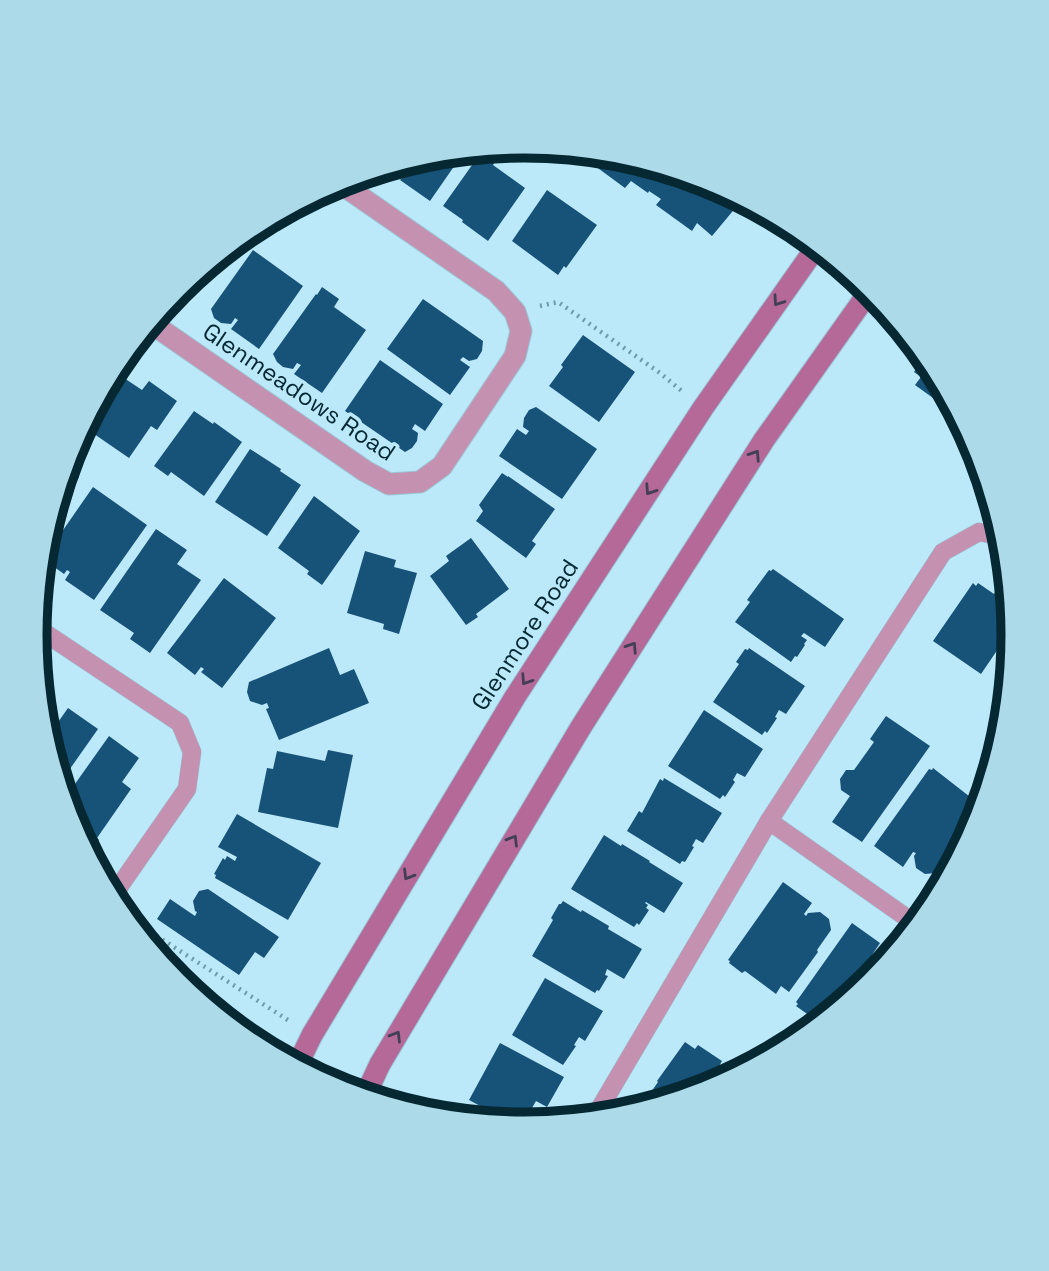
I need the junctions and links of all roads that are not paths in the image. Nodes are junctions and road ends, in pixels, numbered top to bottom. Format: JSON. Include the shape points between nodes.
{"nodes":[{"id":1,"x":352,"y":191,"type":"edge"},
{"id":2,"x":811,"y":254,"type":"edge"},
{"id":3,"x":863,"y":299,"type":"edge"},
{"id":4,"x":159,"y":329,"type":"edge"},
{"id":5,"x":991,"y":534,"type":"edge"},
{"id":6,"x":47,"y":634,"type":"edge"},
{"id":7,"x":769,"y":821,"type":"junction"},
{"id":8,"x":119,"y":887,"type":"edge"},
{"id":9,"x":908,"y":919,"type":"edge"},
{"id":10,"x":301,"y":1057,"type":"edge"},
{"id":11,"x":369,"y":1086,"type":"edge"},
{"id":12,"x":601,"y":1107,"type":"edge"}],
"edges":[{"from":1,"to":4,"type":"street","name":"Glenmeadows Road","via":[[496,291],[515,312],[520,331],[515,356],[442,466],[420,482],[388,484],[365,471]]},
{"from":2,"to":10,"type":"main road","name":"Glenmore Road","one_way":true,"via":[[703,408],[515,697]]},
{"from":11,"to":3,"type":"main road","one_way":true,"via":[[581,727],[764,440]]},
{"from":5,"to":7,"type":"lane","via":[[979,532],[943,552]]},
{"from":6,"to":8,"type":"lane","via":[[180,723],[192,752],[187,789]]},
{"from":7,"to":9,"type":"lane"},
{"from":7,"to":12,"type":"lane"}]}
